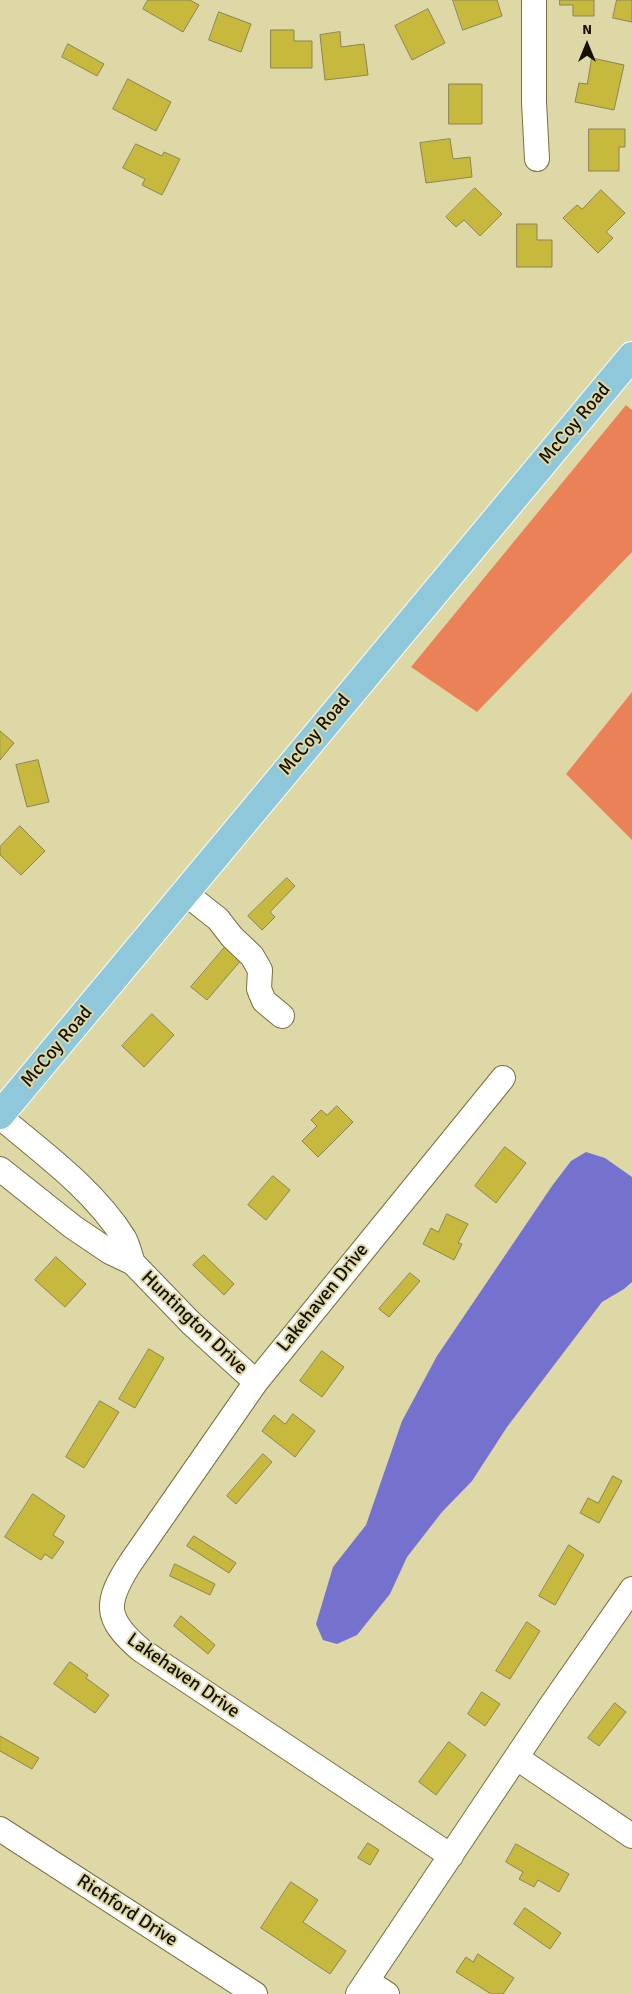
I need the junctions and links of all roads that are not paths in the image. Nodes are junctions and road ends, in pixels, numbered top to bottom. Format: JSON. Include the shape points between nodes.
{"nodes":[{"id":1,"x":534,"y":0,"type":"edge"},
{"id":2,"x":537,"y":159,"type":"dead end"},
{"id":3,"x":629,"y":367,"type":"edge"},
{"id":4,"x":185,"y":893,"type":"junction"},
{"id":5,"x":282,"y":1016,"type":"dead end"},
{"id":6,"x":504,"y":1078,"type":"dead end"},
{"id":7,"x":0,"y":1116,"type":"edge"},
{"id":8,"x":0,"y":1169,"type":"edge"},
{"id":9,"x":133,"y":1263,"type":"junction"},
{"id":10,"x":256,"y":1382,"type":"junction"},
{"id":11,"x":632,"y":1590,"type":"edge"},
{"id":12,"x":517,"y":1758,"type":"junction"},
{"id":13,"x":0,"y":1829,"type":"edge"},
{"id":14,"x":632,"y":1836,"type":"edge"},
{"id":15,"x":451,"y":1856,"type":"junction"},
{"id":16,"x":363,"y":1987,"type":"edge"},
{"id":17,"x":255,"y":1994,"type":"edge"},
{"id":18,"x":387,"y":1994,"type":"edge"}],
"edges":[{"from":1,"to":2,"type":"street"},
{"from":3,"to":4,"type":"main road","name":"McCoy Road"},
{"from":4,"to":5,"type":"street","via":[[218,920],[252,956],[260,970],[259,989],[264,1001]]},
{"from":4,"to":7,"type":"main road","name":"McCoy Road"},
{"from":6,"to":10,"type":"street","name":"Lakehaven Drive"},
{"from":7,"to":9,"type":"street","name":"Huntington Drive","via":[[91,1198],[125,1239]]},
{"from":8,"to":9,"type":"street","name":"Huntington Drive","via":[[73,1227]]},
{"from":9,"to":10,"type":"street","name":"Huntington Drive","via":[[191,1323]]},
{"from":10,"to":15,"type":"street","name":"Lakehaven Drive","via":[[118,1581],[113,1597],[115,1623],[124,1636],[141,1650]]},
{"from":11,"to":12,"type":"street"},
{"from":12,"to":14,"type":"street"},
{"from":12,"to":15,"type":"street"},
{"from":13,"to":17,"type":"street","name":"Richford Drive"},
{"from":15,"to":16,"type":"street"},
{"from":16,"to":18,"type":"street"}]}
